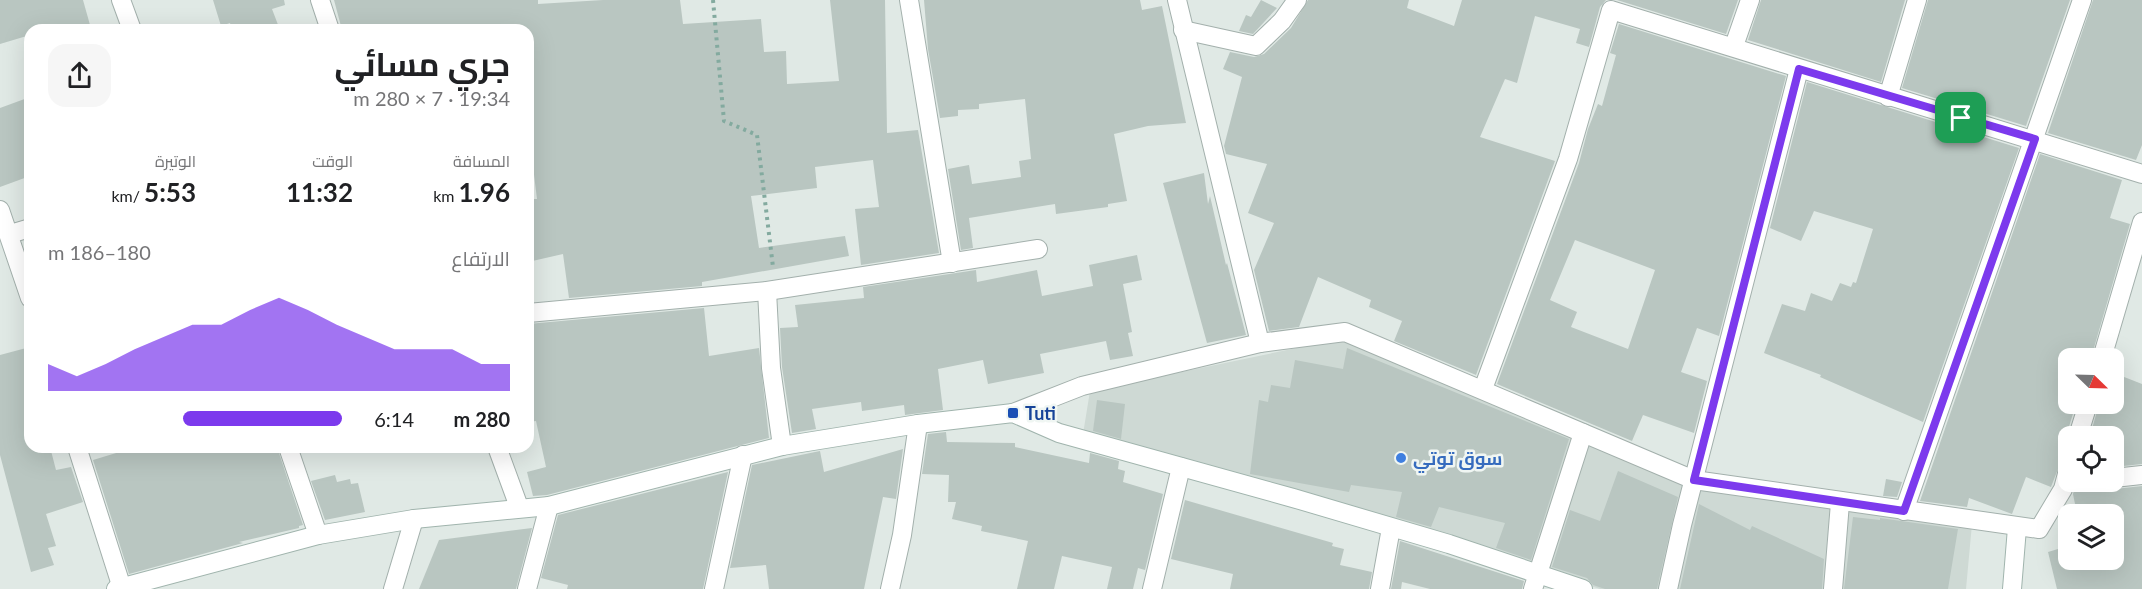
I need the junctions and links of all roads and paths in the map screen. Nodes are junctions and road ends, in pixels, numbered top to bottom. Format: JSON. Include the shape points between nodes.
{"nodes":[{"id":1,"x":121,"y":0,"type":"edge"},
{"id":2,"x":320,"y":0,"type":"edge"},
{"id":3,"x":713,"y":0,"type":"edge"},
{"id":4,"x":909,"y":0,"type":"edge"},
{"id":5,"x":1177,"y":0,"type":"edge"},
{"id":6,"x":1298,"y":0,"type":"edge"},
{"id":7,"x":1750,"y":0,"type":"edge"},
{"id":8,"x":1917,"y":0,"type":"edge"},
{"id":9,"x":2082,"y":0,"type":"edge"},
{"id":10,"x":130,"y":24,"type":"edge"},
{"id":11,"x":328,"y":24,"type":"edge"},
{"id":12,"x":1183,"y":30,"type":"junction"},
{"id":13,"x":1734,"y":46,"type":"junction"},
{"id":14,"x":1799,"y":69,"type":"junction"},
{"id":15,"x":1887,"y":97,"type":"junction"},
{"id":16,"x":2035,"y":139,"type":"junction"},
{"id":17,"x":2142,"y":174,"type":"edge"},
{"id":18,"x":0,"y":210,"type":"edge"},
{"id":19,"x":2142,"y":222,"type":"edge"},
{"id":20,"x":24,"y":230,"type":"edge"},
{"id":21,"x":10,"y":234,"type":"junction"},
{"id":22,"x":1038,"y":249,"type":"dead end"},
{"id":23,"x":952,"y":263,"type":"junction"},
{"id":24,"x":24,"y":279,"type":"edge"},
{"id":25,"x":771,"y":290,"type":"junction"},
{"id":26,"x":534,"y":312,"type":"edge"},
{"id":27,"x":1260,"y":343,"type":"junction"},
{"id":28,"x":2105,"y":348,"type":"edge"},
{"id":29,"x":1483,"y":389,"type":"junction"},
{"id":30,"x":1013,"y":413,"type":"junction"},
{"id":31,"x":918,"y":424,"type":"junction"},
{"id":32,"x":1583,"y":433,"type":"junction"},
{"id":33,"x":782,"y":446,"type":"junction"},
{"id":34,"x":79,"y":453,"type":"edge"},
{"id":35,"x":290,"y":453,"type":"edge"},
{"id":36,"x":499,"y":453,"type":"edge"},
{"id":37,"x":743,"y":455,"type":"junction"},
{"id":38,"x":1181,"y":467,"type":"junction"},
{"id":39,"x":2142,"y":475,"type":"edge"},
{"id":40,"x":2124,"y":477,"type":"edge"},
{"id":41,"x":1694,"y":480,"type":"junction"},
{"id":42,"x":2060,"y":492,"type":"edge"},
{"id":43,"x":1840,"y":503,"type":"junction"},
{"id":44,"x":549,"y":506,"type":"junction"},
{"id":45,"x":519,"y":507,"type":"junction"},
{"id":46,"x":1904,"y":511,"type":"junction"},
{"id":47,"x":414,"y":519,"type":"junction"},
{"id":48,"x":1391,"y":528,"type":"junction"},
{"id":49,"x":2017,"y":528,"type":"junction"},
{"id":50,"x":318,"y":535,"type":"junction"},
{"id":51,"x":1535,"y":582,"type":"edge"},
{"id":52,"x":119,"y":588,"type":"edge"},
{"id":53,"x":393,"y":589,"type":"edge"},
{"id":54,"x":527,"y":589,"type":"edge"},
{"id":55,"x":714,"y":589,"type":"edge"},
{"id":56,"x":890,"y":589,"type":"edge"},
{"id":57,"x":1152,"y":589,"type":"edge"},
{"id":58,"x":1380,"y":589,"type":"edge"},
{"id":59,"x":1583,"y":589,"type":"edge"},
{"id":60,"x":1668,"y":589,"type":"edge"},
{"id":61,"x":1833,"y":589,"type":"edge"},
{"id":62,"x":2012,"y":589,"type":"edge"}],
"edges":[{"from":1,"to":10,"type":"street"},
{"from":2,"to":11,"type":"street"},
{"from":3,"to":25,"type":"path","via":[[724,121],[756,135]]},
{"from":4,"to":23,"type":"street"},
{"from":5,"to":12,"type":"street"},
{"from":6,"to":12,"type":"street","via":[[1256,46]]},
{"from":7,"to":13,"type":"street"},
{"from":8,"to":15,"type":"street"},
{"from":9,"to":16,"type":"street"},
{"from":12,"to":27,"type":"street"},
{"from":13,"to":14,"type":"street"},
{"from":13,"to":29,"type":"street","via":[[1611,10],[1568,159]]},
{"from":14,"to":15,"type":"street"},
{"from":14,"to":41,"type":"street"},
{"from":15,"to":16,"type":"street"},
{"from":16,"to":17,"type":"street"},
{"from":16,"to":46,"type":"street"},
{"from":18,"to":21,"type":"street"},
{"from":19,"to":28,"type":"street"},
{"from":20,"to":21,"type":"street"},
{"from":21,"to":24,"type":"street"},
{"from":22,"to":23,"type":"street"},
{"from":23,"to":25,"type":"street"},
{"from":25,"to":26,"type":"street"},
{"from":25,"to":33,"type":"street","via":[[771,368]]},
{"from":27,"to":29,"type":"street","via":[[1345,332]]},
{"from":27,"to":30,"type":"street","via":[[1082,386]]},
{"from":29,"to":32,"type":"street"},
{"from":30,"to":31,"type":"street"},
{"from":30,"to":38,"type":"street","via":[[1059,433]]},
{"from":31,"to":33,"type":"street"},
{"from":31,"to":56,"type":"street"},
{"from":32,"to":41,"type":"street"},
{"from":32,"to":51,"type":"street"},
{"from":33,"to":37,"type":"street"},
{"from":34,"to":52,"type":"street"},
{"from":35,"to":50,"type":"street"},
{"from":36,"to":45,"type":"street"},
{"from":37,"to":44,"type":"street"},
{"from":37,"to":55,"type":"street"},
{"from":38,"to":48,"type":"street"},
{"from":38,"to":57,"type":"street"},
{"from":39,"to":40,"type":"street"},
{"from":41,"to":43,"type":"street"},
{"from":41,"to":60,"type":"street"},
{"from":42,"to":49,"type":"street","via":[[2039,529]]},
{"from":43,"to":46,"type":"street"},
{"from":43,"to":61,"type":"street"},
{"from":44,"to":45,"type":"street"},
{"from":44,"to":54,"type":"street"},
{"from":45,"to":47,"type":"street"},
{"from":46,"to":49,"type":"street"},
{"from":47,"to":50,"type":"street"},
{"from":47,"to":53,"type":"street"},
{"from":48,"to":51,"type":"street"},
{"from":48,"to":58,"type":"street"},
{"from":49,"to":62,"type":"street"},
{"from":50,"to":52,"type":"street"},
{"from":51,"to":59,"type":"street"}]}
